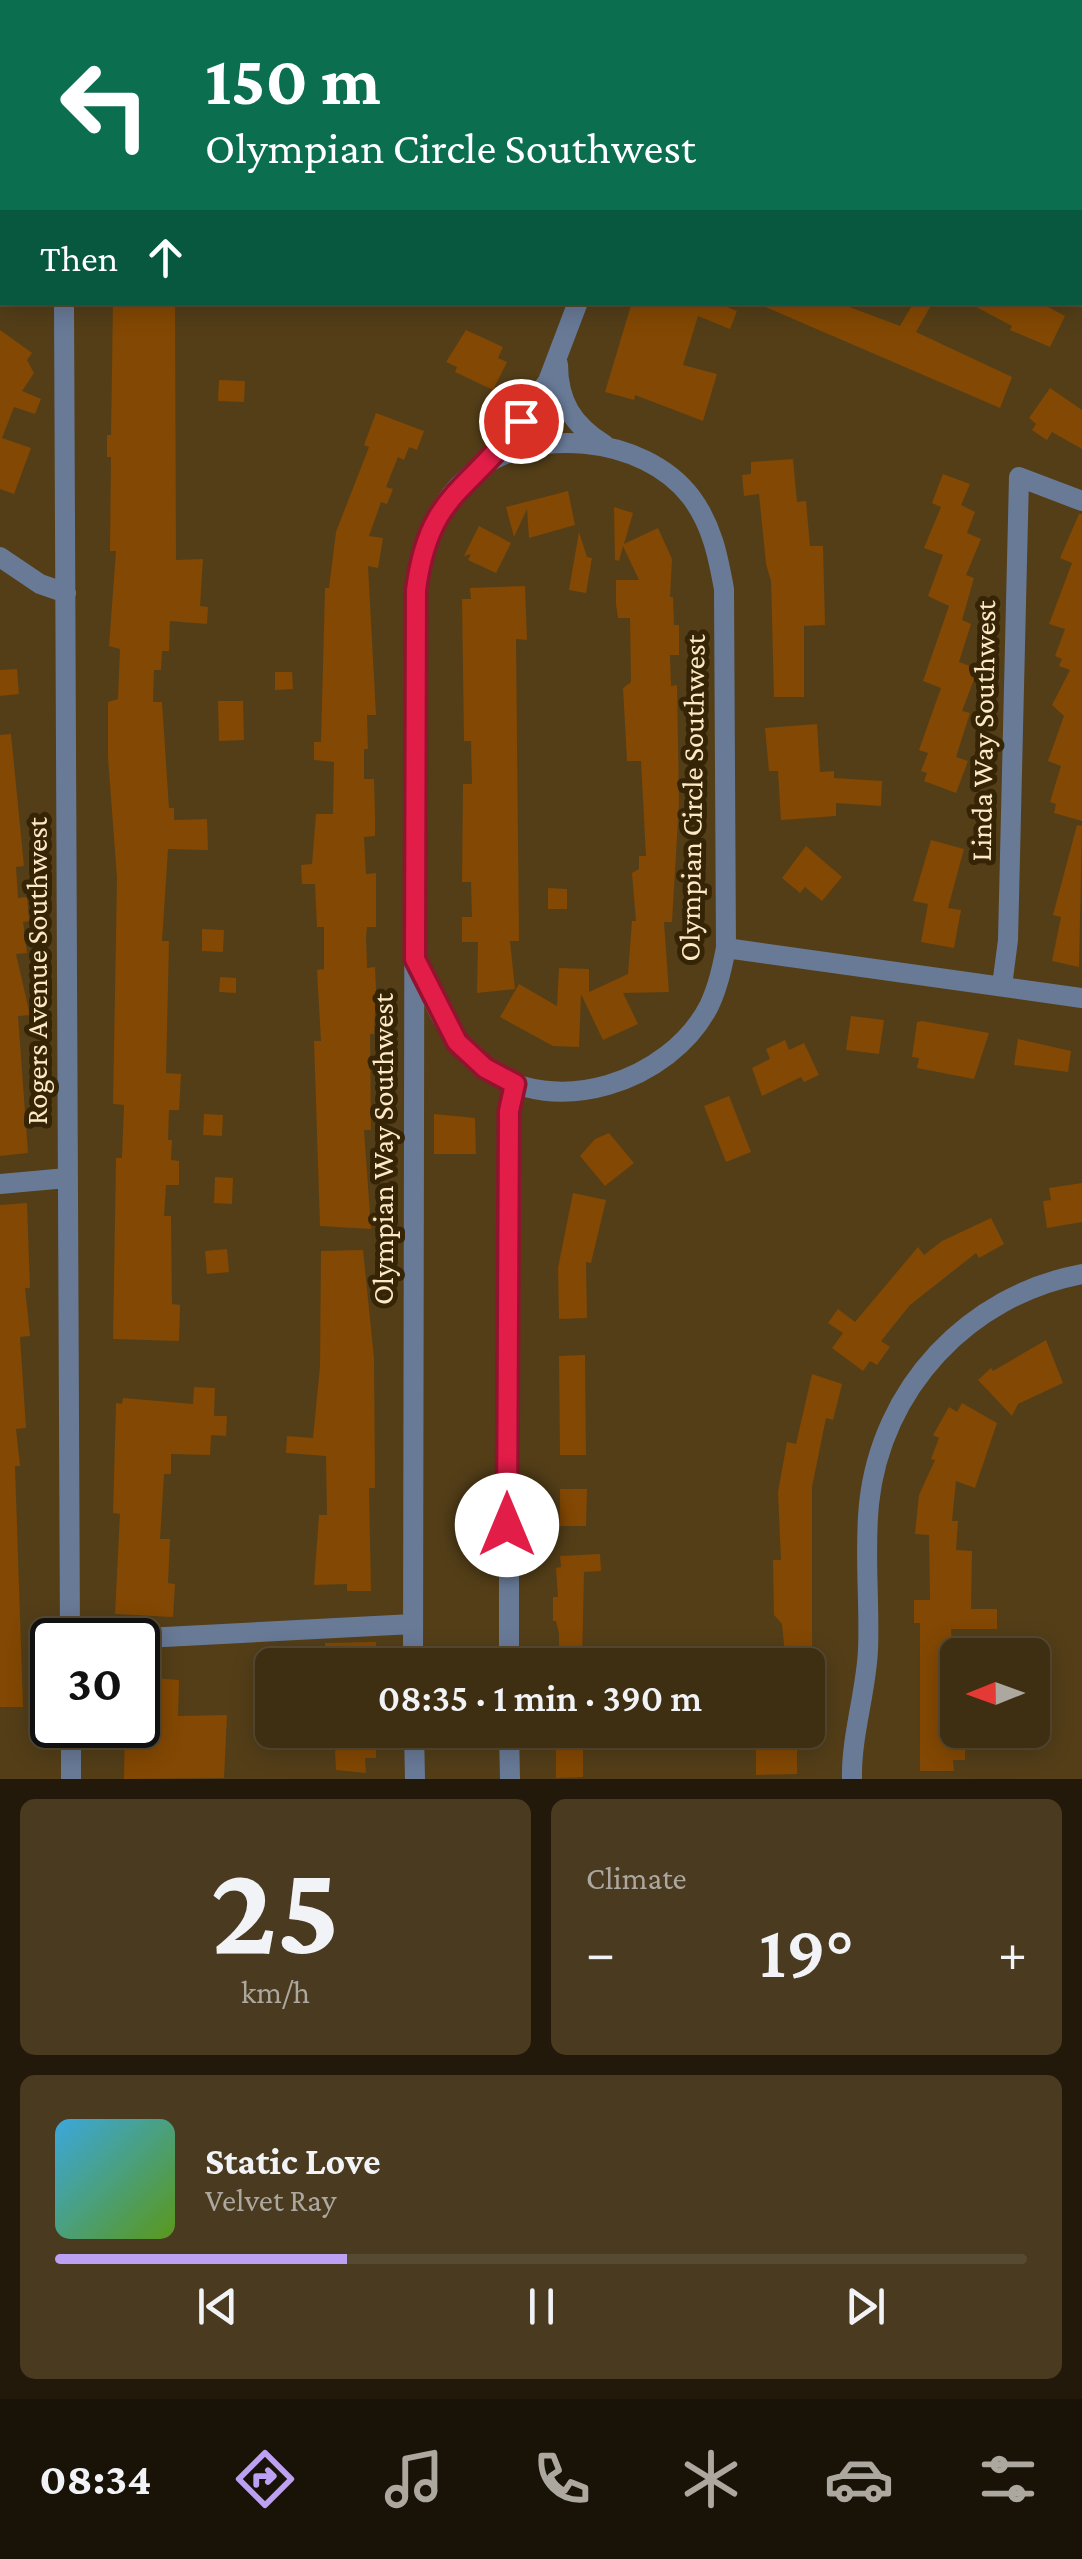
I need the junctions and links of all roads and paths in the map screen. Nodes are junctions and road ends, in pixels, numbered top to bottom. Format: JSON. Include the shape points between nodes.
{"nodes":[{"id":1,"x":64,"y":305,"type":"edge"},
{"id":2,"x":577,"y":305,"type":"edge"},
{"id":3,"x":558,"y":362,"type":"junction"},
{"id":4,"x":605,"y":446,"type":"junction"},
{"id":5,"x":535,"y":448,"type":"joint"},
{"id":6,"x":490,"y":461,"type":"junction"},
{"id":7,"x":1082,"y":502,"type":"edge"},
{"id":8,"x":0,"y":557,"type":"edge"},
{"id":9,"x":66,"y":593,"type":"junction"},
{"id":10,"x":726,"y":948,"type":"junction"},
{"id":11,"x":415,"y":959,"type":"junction"},
{"id":12,"x":1002,"y":986,"type":"junction"},
{"id":13,"x":1082,"y":998,"type":"edge"},
{"id":14,"x":515,"y":1084,"type":"junction"},
{"id":15,"x":68,"y":1178,"type":"junction"},
{"id":16,"x":0,"y":1184,"type":"edge"},
{"id":17,"x":1082,"y":1274,"type":"edge"},
{"id":18,"x":70,"y":1618,"type":"edge"},
{"id":19,"x":413,"y":1624,"type":"junction"},
{"id":20,"x":160,"y":1637,"type":"edge"},
{"id":21,"x":413,"y":1648,"type":"edge"},
{"id":22,"x":509,"y":1648,"type":"edge"},
{"id":23,"x":70,"y":1748,"type":"edge"},
{"id":24,"x":414,"y":1748,"type":"edge"},
{"id":25,"x":509,"y":1748,"type":"edge"},
{"id":26,"x":71,"y":1779,"type":"edge"},
{"id":27,"x":415,"y":1779,"type":"edge"},
{"id":28,"x":510,"y":1779,"type":"edge"},
{"id":29,"x":852,"y":1779,"type":"edge"}],
"edges":[{"from":1,"to":9,"type":"street","name":"Rogers Avenue Southwest"},
{"from":2,"to":3,"type":"street","name":"Olympian Way Southwest"},
{"from":3,"to":4,"type":"street","via":[[560,390],[573,420]]},
{"from":3,"to":6,"type":"street","name":"Olympian Way Southwest"},
{"from":4,"to":5,"type":"street","name":"Olympian Circle Southwest"},
{"from":4,"to":10,"type":"street","name":"Olympian Circle Southwest","via":[[663,472],[690,496],[716,542],[724,589]]},
{"from":5,"to":6,"type":"street","name":"Olympian Way Southwest"},
{"from":6,"to":11,"type":"street","name":"Olympian Way Southwest","via":[[438,512],[420,553]]},
{"from":7,"to":12,"type":"street","name":"Linda Way Southwest","via":[[1019,477]]},
{"from":8,"to":9,"type":"street"},
{"from":9,"to":15,"type":"street","name":"Rogers Avenue Southwest"},
{"from":10,"to":12,"type":"street"},
{"from":10,"to":14,"type":"street","name":"Olympian Circle Southwest","via":[[708,1009],[662,1057],[589,1090],[551,1092]]},
{"from":11,"to":14,"type":"street","name":"Olympian Circle Southwest","via":[[457,1042]]},
{"from":11,"to":19,"type":"street","name":"Olympian Way Southwest"},
{"from":12,"to":13,"type":"street"},
{"from":14,"to":22,"type":"street","via":[[508,1150]]},
{"from":15,"to":16,"type":"street"},
{"from":15,"to":18,"type":"street","name":"Rogers Avenue Southwest"},
{"from":17,"to":29,"type":"street","via":[[1019,1292],[967,1324],[907,1392],[882,1445],[869,1503],[868,1654]]},
{"from":19,"to":20,"type":"street"},
{"from":19,"to":21,"type":"street","name":"Olympian Way Southwest"},
{"from":23,"to":26,"type":"street"},
{"from":24,"to":27,"type":"street"},
{"from":25,"to":28,"type":"street"}]}
